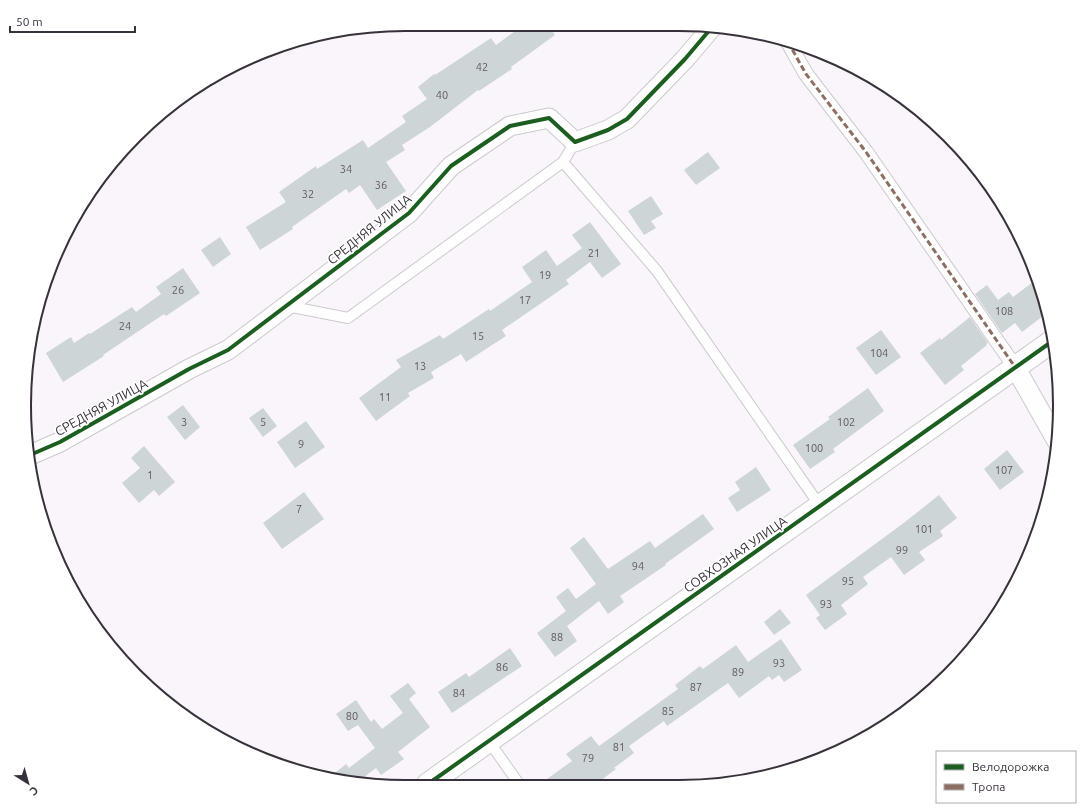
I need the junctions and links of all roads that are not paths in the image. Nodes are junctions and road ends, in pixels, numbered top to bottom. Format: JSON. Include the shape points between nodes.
{"nodes":[{"id":1,"x":707,"y":32,"type":"edge"},
{"id":2,"x":792,"y":49,"type":"edge"},
{"id":3,"x":575,"y":142,"type":"junction"},
{"id":4,"x":563,"y":162,"type":"junction"},
{"id":5,"x":287,"y":306,"type":"junction"},
{"id":6,"x":1048,"y":344,"type":"edge"},
{"id":7,"x":1015,"y":367,"type":"junction"},
{"id":8,"x":1052,"y":433,"type":"edge"},
{"id":9,"x":34,"y":453,"type":"edge"},
{"id":10,"x":820,"y":506,"type":"junction"},
{"id":11,"x":488,"y":740,"type":"junction"},
{"id":12,"x":433,"y":780,"type":"edge"},
{"id":13,"x":516,"y":780,"type":"edge"}],
"edges":[{"from":1,"to":3,"type":"street","via":[[685,59],[627,119],[608,130]]},
{"from":2,"to":7,"type":"street","via":[[806,74],[866,152]]},
{"from":3,"to":4,"type":"lane"},
{"from":3,"to":5,"type":"street","name":"СРЕДНЯЯ УЛИЦА","via":[[549,118],[510,126],[451,166],[409,213]]},
{"from":4,"to":5,"type":"lane","via":[[348,318]]},
{"from":4,"to":10,"type":"lane","via":[[656,271]]},
{"from":5,"to":9,"type":"street","name":"СРЕДНЯЯ УЛИЦА","via":[[228,350],[189,369],[60,442]]},
{"from":6,"to":7,"type":"street","name":"СОВХОЗНАЯ УЛИЦА"},
{"from":7,"to":8,"type":"street"},
{"from":7,"to":10,"type":"street","name":"СОВХОЗНАЯ УЛИЦА"},
{"from":10,"to":11,"type":"street","name":"СОВХОЗНАЯ УЛИЦА"},
{"from":11,"to":12,"type":"street","name":"СОВХОЗНАЯ УЛИЦА"},
{"from":11,"to":13,"type":"lane"}]}
